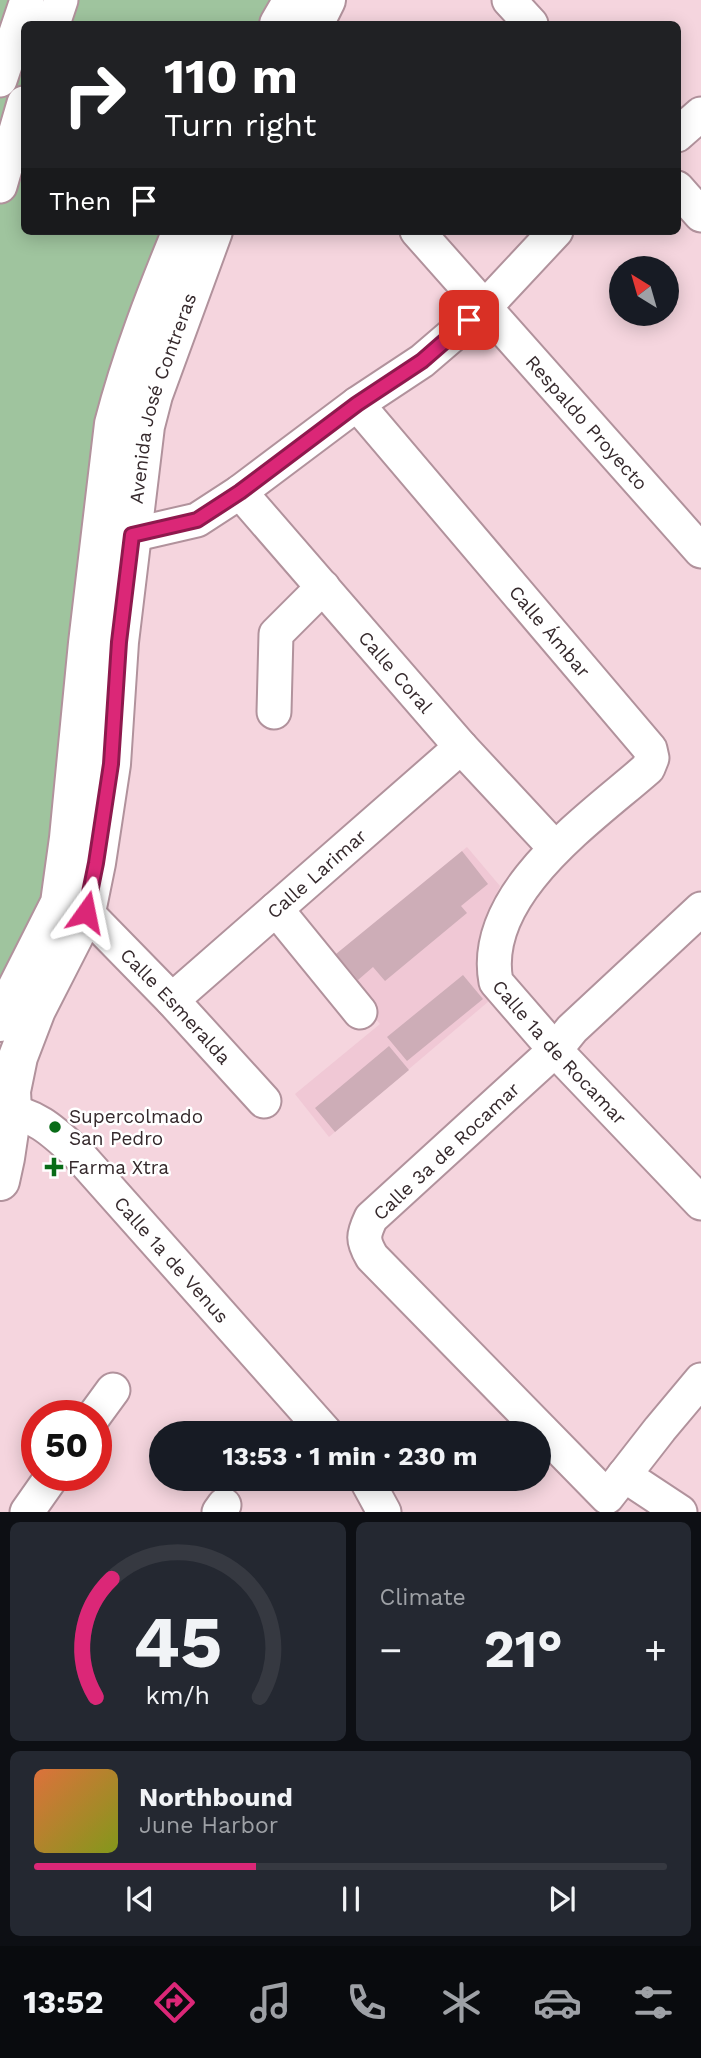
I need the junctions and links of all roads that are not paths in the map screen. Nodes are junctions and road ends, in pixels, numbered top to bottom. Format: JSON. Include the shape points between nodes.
{"nodes":[{"id":1,"x":27,"y":0,"type":"edge"},
{"id":2,"x":61,"y":0,"type":"edge"},
{"id":3,"x":293,"y":0,"type":"edge"},
{"id":4,"x":327,"y":0,"type":"edge"},
{"id":5,"x":509,"y":0,"type":"edge"},
{"id":6,"x":54,"y":21,"type":"edge"},
{"id":7,"x":281,"y":21,"type":"edge"},
{"id":8,"x":316,"y":21,"type":"edge"},
{"id":9,"x":528,"y":21,"type":"edge"},
{"id":10,"x":0,"y":80,"type":"edge"},
{"id":11,"x":21,"y":113,"type":"edge"},
{"id":12,"x":701,"y":114,"type":"edge"},
{"id":13,"x":681,"y":132,"type":"edge"},
{"id":14,"x":0,"y":186,"type":"edge"},
{"id":15,"x":681,"y":192,"type":"edge"},
{"id":16,"x":701,"y":215,"type":"edge"},
{"id":17,"x":181,"y":235,"type":"edge"},
{"id":18,"x":212,"y":235,"type":"edge"},
{"id":19,"x":421,"y":235,"type":"edge"},
{"id":20,"x":552,"y":235,"type":"edge"},
{"id":21,"x":485,"y":307,"type":"junction"},
{"id":22,"x":357,"y":404,"type":"junction"},
{"id":23,"x":240,"y":492,"type":"junction"},
{"id":24,"x":117,"y":533,"type":"junction"},
{"id":25,"x":701,"y":551,"type":"edge"},
{"id":26,"x":323,"y":587,"type":"junction"},
{"id":27,"x":274,"y":712,"type":"dead end"},
{"id":28,"x":461,"y":747,"type":"junction"},
{"id":29,"x":555,"y":848,"type":"junction"},
{"id":30,"x":276,"y":909,"type":"junction"},
{"id":31,"x":701,"y":909,"type":"edge"},
{"id":32,"x":86,"y":912,"type":"junction"},
{"id":33,"x":172,"y":1000,"type":"junction"},
{"id":34,"x":360,"y":1012,"type":"dead end"},
{"id":35,"x":0,"y":1022,"type":"edge"},
{"id":36,"x":555,"y":1050,"type":"junction"},
{"id":37,"x":264,"y":1101,"type":"dead end"},
{"id":38,"x":6,"y":1110,"type":"edge"},
{"id":39,"x":0,"y":1181,"type":"edge"},
{"id":40,"x":701,"y":1203,"type":"edge"},
{"id":41,"x":701,"y":1380,"type":"edge"},
{"id":42,"x":315,"y":1421,"type":"edge"},
{"id":43,"x":615,"y":1486,"type":"junction"},
{"id":44,"x":42,"y":1491,"type":"edge"},
{"id":45,"x":373,"y":1491,"type":"edge"},
{"id":46,"x":27,"y":1512,"type":"edge"},
{"id":47,"x":384,"y":1512,"type":"edge"},
{"id":48,"x":680,"y":1512,"type":"edge"}],
"edges":[{"from":1,"to":10,"type":"street"},
{"from":2,"to":6,"type":"street"},
{"from":3,"to":7,"type":"main road"},
{"from":4,"to":8,"type":"main road"},
{"from":5,"to":9,"type":"street"},
{"from":11,"to":14,"type":"street"},
{"from":12,"to":13,"type":"street"},
{"from":15,"to":16,"type":"street"},
{"from":17,"to":24,"type":"main road","name":"Avenida José Contreras","via":[[114,424]]},
{"from":18,"to":24,"type":"main road","name":"Avenida José Contreras","via":[[153,395]]},
{"from":19,"to":21,"type":"street","name":"Respaldo Proyecto"},
{"from":20,"to":21,"type":"street"},
{"from":21,"to":22,"type":"street","via":[[422,361]]},
{"from":21,"to":25,"type":"street","name":"Respaldo Proyecto"},
{"from":22,"to":23,"type":"street"},
{"from":22,"to":29,"type":"street","name":"Calle Ámbar","via":[[650,749],[648,768]]},
{"from":23,"to":24,"type":"street","via":[[197,520]]},
{"from":23,"to":26,"type":"street","name":"Calle Coral"},
{"from":24,"to":32,"type":"main road","name":"Avenida José Contreras","via":[[119,642],[111,764]]},
{"from":24,"to":35,"type":"main road","name":"Avenida José Contreras","via":[[75,765],[60,903]]},
{"from":26,"to":27,"type":"street","via":[[276,634]]},
{"from":26,"to":28,"type":"street","name":"Calle Coral"},
{"from":28,"to":29,"type":"street","name":"Calle Coral"},
{"from":28,"to":30,"type":"street","name":"Calle Larimar"},
{"from":29,"to":36,"type":"street","name":"Calle 1a de Rocamar","via":[[517,893],[493,955],[496,982]]},
{"from":30,"to":33,"type":"street","name":"Calle Larimar"},
{"from":30,"to":34,"type":"street"},
{"from":31,"to":36,"type":"street","name":"Calle 3a de Rocamar"},
{"from":32,"to":33,"type":"street","name":"Calle Esmeralda"},
{"from":32,"to":38,"type":"main road","name":"Avenida José Contreras","via":[[36,1010],[18,1057]]},
{"from":33,"to":37,"type":"street","name":"Calle Esmeralda"},
{"from":36,"to":40,"type":"street","name":"Calle 1a de Rocamar"},
{"from":36,"to":43,"type":"street","name":"Calle 3a de Rocamar","via":[[371,1218],[364,1233],[365,1245],[372,1257]]},
{"from":38,"to":39,"type":"main road","name":"Avenida José Contreras"},
{"from":38,"to":42,"type":"street","name":"Calle 1a de Venus","via":[[46,1125],[78,1154]]},
{"from":41,"to":43,"type":"street"},
{"from":43,"to":48,"type":"street","name":"Calle 3a de Rocamar"},
{"from":44,"to":46,"type":"street"},
{"from":45,"to":47,"type":"street"}]}
